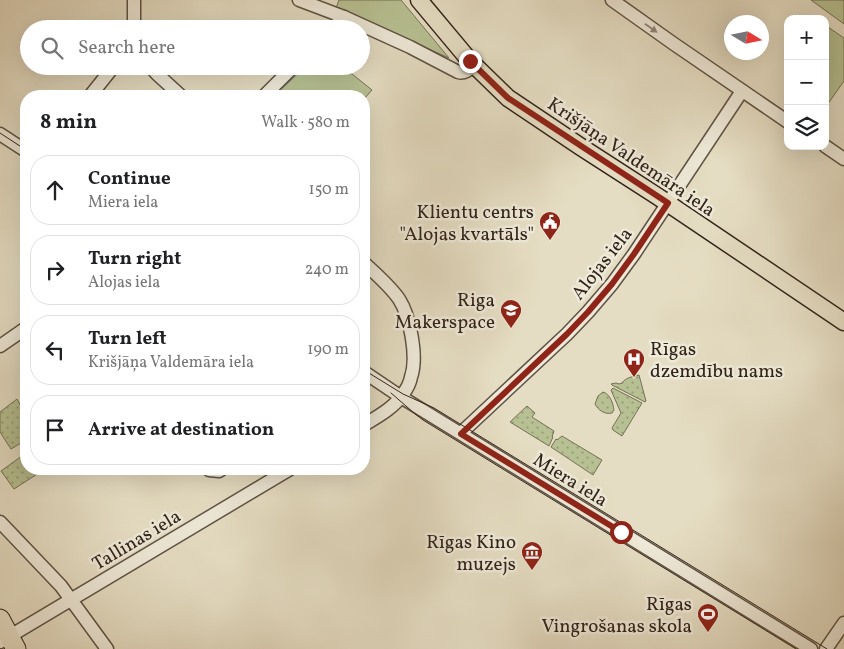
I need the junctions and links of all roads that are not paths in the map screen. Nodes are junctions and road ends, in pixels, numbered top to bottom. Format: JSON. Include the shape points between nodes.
{"nodes":[{"id":1,"x":134,"y":0,"type":"edge"},
{"id":2,"x":298,"y":0,"type":"edge"},
{"id":3,"x":419,"y":0,"type":"edge"},
{"id":4,"x":612,"y":0,"type":"edge"},
{"id":5,"x":344,"y":17,"type":"junction"},
{"id":6,"x":134,"y":20,"type":"edge"},
{"id":7,"x":341,"y":20,"type":"edge"},
{"id":8,"x":351,"y":20,"type":"edge"},
{"id":9,"x":370,"y":29,"type":"edge"},
{"id":10,"x":474,"y":65,"type":"junction"},
{"id":11,"x":107,"y":75,"type":"edge"},
{"id":12,"x":158,"y":75,"type":"edge"},
{"id":13,"x":285,"y":75,"type":"edge"},
{"id":14,"x":95,"y":90,"type":"edge"},
{"id":15,"x":174,"y":90,"type":"edge"},
{"id":16,"x":270,"y":90,"type":"edge"},
{"id":17,"x":742,"y":91,"type":"junction"},
{"id":18,"x":784,"y":119,"type":"edge"},
{"id":19,"x":0,"y":134,"type":"edge"},
{"id":20,"x":20,"y":147,"type":"edge"},
{"id":21,"x":829,"y":149,"type":"edge"},
{"id":22,"x":844,"y":159,"type":"edge"},
{"id":23,"x":668,"y":203,"type":"junction"},
{"id":24,"x":370,"y":268,"type":"edge"},
{"id":25,"x":844,"y":322,"type":"edge"},
{"id":26,"x":20,"y":332,"type":"edge"},
{"id":27,"x":0,"y":346,"type":"edge"},
{"id":28,"x":370,"y":376,"type":"edge"},
{"id":29,"x":401,"y":397,"type":"junction"},
{"id":30,"x":370,"y":421,"type":"edge"},
{"id":31,"x":461,"y":434,"type":"junction"},
{"id":32,"x":280,"y":475,"type":"edge"},
{"id":33,"x":0,"y":522,"type":"edge"},
{"id":34,"x":71,"y":599,"type":"junction"},
{"id":35,"x":0,"y":619,"type":"edge"},
{"id":36,"x":844,"y":623,"type":"edge"},
{"id":37,"x":8,"y":642,"type":"edge"},
{"id":38,"x":107,"y":649,"type":"edge"},
{"id":39,"x":811,"y":649,"type":"edge"},
{"id":40,"x":826,"y":649,"type":"edge"}],
"edges":[{"from":1,"to":6,"type":"street"},
{"from":2,"to":5,"type":"street"},
{"from":3,"to":10,"type":"main road","name":"Krišjāņa Valdemāra iela"},
{"from":4,"to":17,"type":"street","one_way":true},
{"from":5,"to":7,"type":"street"},
{"from":5,"to":8,"type":"street"},
{"from":9,"to":10,"type":"street","via":[[458,72],[462,73]]},
{"from":10,"to":23,"type":"main road","name":"Krišjāņa Valdemāra iela","via":[[508,98]]},
{"from":11,"to":14,"type":"street"},
{"from":12,"to":15,"type":"street"},
{"from":13,"to":16,"type":"street"},
{"from":17,"to":18,"type":"street"},
{"from":17,"to":23,"type":"street","name":"Alojas iela"},
{"from":19,"to":20,"type":"street"},
{"from":21,"to":22,"type":"street"},
{"from":23,"to":25,"type":"main road","name":"Krišjāņa Valdemāra iela"},
{"from":23,"to":31,"type":"street","name":"Alojas iela","via":[[612,284],[588,312]]},
{"from":24,"to":29,"type":"street","via":[[398,297],[410,326],[413,369]]},
{"from":26,"to":27,"type":"street"},
{"from":28,"to":29,"type":"street","name":"Miera iela"},
{"from":29,"to":30,"type":"street"},
{"from":29,"to":31,"type":"street","name":"Miera iela"},
{"from":31,"to":39,"type":"street","name":"Miera iela"},
{"from":32,"to":34,"type":"street","name":"Tallinas iela"},
{"from":33,"to":34,"type":"street"},
{"from":34,"to":37,"type":"street","name":"Tallinas iela"},
{"from":34,"to":38,"type":"street"},
{"from":35,"to":37,"type":"highway"},
{"from":36,"to":40,"type":"street"}]}
